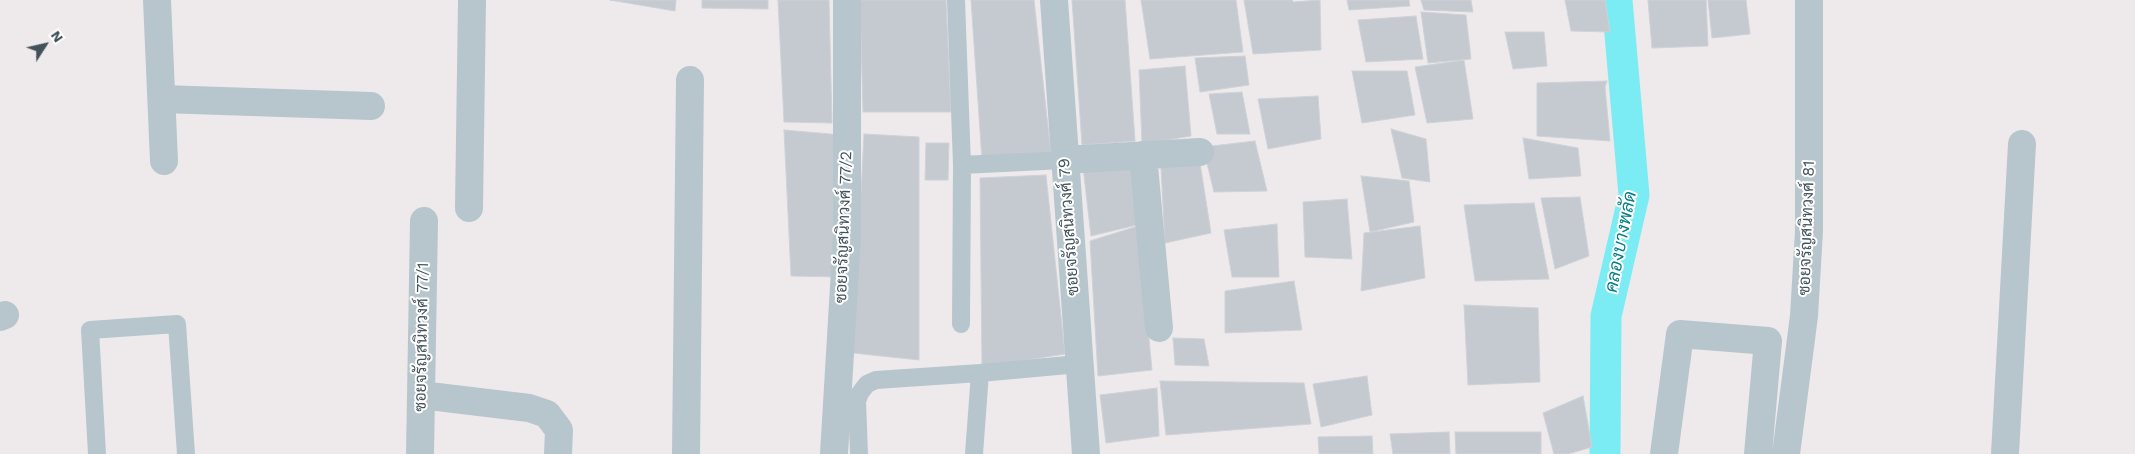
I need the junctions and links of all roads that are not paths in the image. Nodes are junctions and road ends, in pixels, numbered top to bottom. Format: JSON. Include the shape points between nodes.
{"nodes":[{"id":1,"x":157,"y":0,"type":"edge"},
{"id":2,"x":472,"y":0,"type":"edge"},
{"id":3,"x":847,"y":0,"type":"edge"},
{"id":4,"x":956,"y":0,"type":"edge"},
{"id":5,"x":1054,"y":0,"type":"edge"},
{"id":6,"x":1809,"y":0,"type":"edge"},
{"id":7,"x":690,"y":80,"type":"dead end"},
{"id":8,"x":162,"y":99,"type":"junction"},
{"id":9,"x":371,"y":106,"type":"dead end"},
{"id":10,"x":2022,"y":144,"type":"dead end"},
{"id":11,"x":1200,"y":152,"type":"dead end"},
{"id":12,"x":1143,"y":155,"type":"junction"},
{"id":13,"x":1064,"y":160,"type":"junction"},
{"id":14,"x":164,"y":161,"type":"dead end"},
{"id":15,"x":962,"y":166,"type":"junction"},
{"id":16,"x":469,"y":208,"type":"dead end"},
{"id":17,"x":424,"y":221,"type":"dead end"},
{"id":18,"x":961,"y":324,"type":"dead end"},
{"id":19,"x":1159,"y":328,"type":"dead end"},
{"id":20,"x":1080,"y":364,"type":"junction"},
{"id":21,"x":980,"y":372,"type":"junction"},
{"id":22,"x":421,"y":395,"type":"junction"},
{"id":23,"x":97,"y":454,"type":"edge"},
{"id":24,"x":186,"y":454,"type":"edge"},
{"id":25,"x":420,"y":454,"type":"edge"},
{"id":26,"x":558,"y":454,"type":"edge"},
{"id":27,"x":686,"y":454,"type":"edge"},
{"id":28,"x":834,"y":454,"type":"edge"},
{"id":29,"x":860,"y":454,"type":"edge"},
{"id":30,"x":974,"y":454,"type":"edge"},
{"id":31,"x":1086,"y":454,"type":"edge"},
{"id":32,"x":1664,"y":454,"type":"edge"},
{"id":33,"x":1758,"y":454,"type":"edge"},
{"id":34,"x":1786,"y":454,"type":"edge"},
{"id":35,"x":2005,"y":454,"type":"edge"}],
"edges":[{"from":1,"to":8,"type":"street"},
{"from":2,"to":16,"type":"street"},
{"from":3,"to":28,"type":"street","name":"ซอยจรัญสนิทวงศ์ 77/2","via":[[846,236]]},
{"from":4,"to":15,"type":"lane"},
{"from":5,"to":13,"type":"street","name":"ซอยจรัญสนิทวงศ์ 79"},
{"from":6,"to":34,"type":"street","name":"ซอยจรัญสนิทวงศ์ 81","via":[[1809,231],[1804,316]]},
{"from":7,"to":27,"type":"street"},
{"from":8,"to":9,"type":"street"},
{"from":8,"to":14,"type":"street"},
{"from":10,"to":35,"type":"street"},
{"from":11,"to":12,"type":"street"},
{"from":12,"to":13,"type":"street"},
{"from":12,"to":19,"type":"street"},
{"from":13,"to":15,"type":"lane"},
{"from":13,"to":20,"type":"street","name":"ซอยจรัญสนิทวงศ์ 79"},
{"from":15,"to":18,"type":"lane"},
{"from":17,"to":22,"type":"street","name":"ซอยจรัญสนิทวงศ์ 77/1"},
{"from":20,"to":21,"type":"lane"},
{"from":20,"to":31,"type":"street","name":"ซอยจรัญสนิทวงศ์ 79"},
{"from":21,"to":29,"type":"lane","via":[[876,380],[868,384],[857,401]]},
{"from":21,"to":30,"type":"lane"},
{"from":22,"to":25,"type":"street","name":"ซอยจรัญสนิทวงศ์ 77/1"},
{"from":22,"to":26,"type":"street","via":[[529,408],[547,414],[559,430]]},
{"from":23,"to":24,"type":"lane","via":[[90,330],[177,324]]},
{"from":32,"to":33,"type":"street","via":[[1680,334],[1768,341]]}]}
